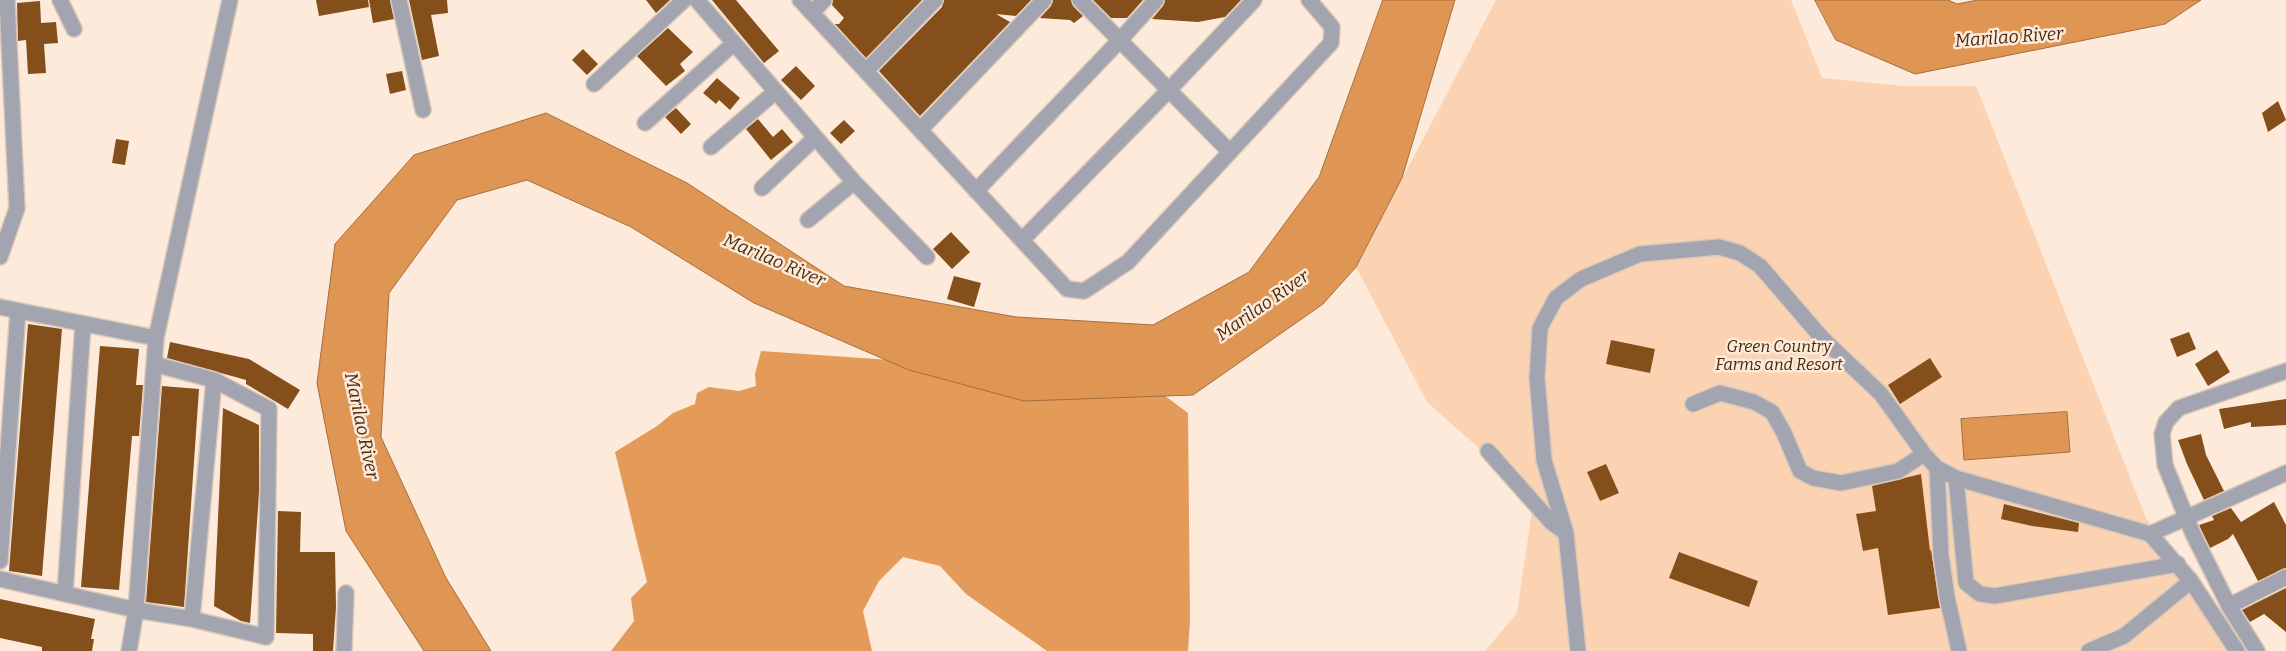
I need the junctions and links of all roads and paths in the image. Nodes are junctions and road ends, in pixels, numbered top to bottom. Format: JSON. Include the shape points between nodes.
{"nodes":[{"id":1,"x":7,"y":0,"type":"edge"},
{"id":2,"x":60,"y":0,"type":"edge"},
{"id":3,"x":230,"y":0,"type":"edge"},
{"id":4,"x":399,"y":0,"type":"edge"},
{"id":5,"x":684,"y":0,"type":"edge"},
{"id":6,"x":697,"y":0,"type":"edge"},
{"id":7,"x":800,"y":0,"type":"edge"},
{"id":8,"x":824,"y":0,"type":"edge"},
{"id":9,"x":935,"y":0,"type":"edge"},
{"id":10,"x":1044,"y":0,"type":"edge"},
{"id":11,"x":1080,"y":0,"type":"edge"},
{"id":12,"x":1156,"y":0,"type":"edge"},
{"id":13,"x":1254,"y":0,"type":"edge"},
{"id":14,"x":1309,"y":0,"type":"edge"},
{"id":15,"x":812,"y":13,"type":"junction"},
{"id":16,"x":74,"y":28,"type":"dead end"},
{"id":17,"x":1121,"y":39,"type":"junction"},
{"id":18,"x":733,"y":44,"type":"junction"},
{"id":19,"x":866,"y":71,"type":"junction"},
{"id":20,"x":594,"y":84,"type":"dead end"},
{"id":21,"x":1168,"y":91,"type":"junction"},
{"id":22,"x":775,"y":92,"type":"junction"},
{"id":23,"x":422,"y":110,"type":"dead end"},
{"id":24,"x":645,"y":123,"type":"dead end"},
{"id":25,"x":920,"y":130,"type":"junction"},
{"id":26,"x":816,"y":138,"type":"junction"},
{"id":27,"x":712,"y":147,"type":"dead end"},
{"id":28,"x":1230,"y":152,"type":"junction"},
{"id":29,"x":854,"y":182,"type":"junction"},
{"id":30,"x":762,"y":188,"type":"dead end"},
{"id":31,"x":976,"y":191,"type":"junction"},
{"id":32,"x":808,"y":220,"type":"dead end"},
{"id":33,"x":1023,"y":239,"type":"junction"},
{"id":34,"x":927,"y":256,"type":"dead end"},
{"id":35,"x":0,"y":257,"type":"edge"},
{"id":36,"x":0,"y":307,"type":"edge"},
{"id":37,"x":18,"y":312,"type":"junction"},
{"id":38,"x":83,"y":324,"type":"junction"},
{"id":39,"x":156,"y":338,"type":"junction"},
{"id":40,"x":154,"y":364,"type":"junction"},
{"id":41,"x":2286,"y":371,"type":"edge"},
{"id":42,"x":214,"y":380,"type":"junction"},
{"id":43,"x":1692,"y":404,"type":"dead end"},
{"id":44,"x":1488,"y":451,"type":"dead end"},
{"id":45,"x":1924,"y":454,"type":"junction"},
{"id":46,"x":1937,"y":468,"type":"junction"},
{"id":47,"x":2286,"y":473,"type":"edge"},
{"id":48,"x":1956,"y":478,"type":"junction"},
{"id":49,"x":2186,"y":518,"type":"junction"},
{"id":50,"x":1566,"y":533,"type":"junction"},
{"id":51,"x":2150,"y":534,"type":"junction"},
{"id":52,"x":0,"y":561,"type":"edge"},
{"id":53,"x":2178,"y":564,"type":"junction"},
{"id":54,"x":2286,"y":577,"type":"edge"},
{"id":55,"x":0,"y":579,"type":"edge"},
{"id":56,"x":2191,"y":581,"type":"junction"},
{"id":57,"x":346,"y":592,"type":"dead end"},
{"id":58,"x":65,"y":594,"type":"junction"},
{"id":59,"x":2229,"y":606,"type":"junction"},
{"id":60,"x":136,"y":610,"type":"junction"},
{"id":61,"x":192,"y":619,"type":"junction"},
{"id":62,"x":129,"y":651,"type":"edge"},
{"id":63,"x":344,"y":651,"type":"edge"},
{"id":64,"x":1578,"y":651,"type":"edge"},
{"id":65,"x":1958,"y":651,"type":"edge"},
{"id":66,"x":2089,"y":651,"type":"edge"},
{"id":67,"x":2237,"y":651,"type":"edge"},
{"id":68,"x":2257,"y":651,"type":"edge"}],
"edges":[{"from":1,"to":35,"type":"street","via":[[17,208]]},
{"from":2,"to":16,"type":"street"},
{"from":3,"to":39,"type":"street"},
{"from":4,"to":23,"type":"street"},
{"from":5,"to":20,"type":"street"},
{"from":6,"to":18,"type":"street"},
{"from":7,"to":15,"type":"street"},
{"from":8,"to":15,"type":"street"},
{"from":9,"to":19,"type":"street"},
{"from":10,"to":25,"type":"street"},
{"from":11,"to":17,"type":"street"},
{"from":12,"to":17,"type":"street"},
{"from":13,"to":21,"type":"street"},
{"from":14,"to":28,"type":"street","via":[[1332,27],[1331,43]]},
{"from":15,"to":19,"type":"street"},
{"from":17,"to":21,"type":"street"},
{"from":17,"to":31,"type":"street"},
{"from":18,"to":22,"type":"street"},
{"from":18,"to":24,"type":"street"},
{"from":19,"to":25,"type":"street"},
{"from":21,"to":28,"type":"street"},
{"from":21,"to":33,"type":"street"},
{"from":22,"to":26,"type":"street"},
{"from":22,"to":27,"type":"street"},
{"from":25,"to":31,"type":"street"},
{"from":26,"to":29,"type":"street"},
{"from":26,"to":30,"type":"street"},
{"from":28,"to":33,"type":"street","via":[[1128,262],[1084,291],[1067,289]]},
{"from":29,"to":32,"type":"street"},
{"from":29,"to":34,"type":"street"},
{"from":31,"to":33,"type":"street"},
{"from":36,"to":37,"type":"street"},
{"from":37,"to":38,"type":"street"},
{"from":37,"to":52,"type":"street"},
{"from":38,"to":39,"type":"street"},
{"from":38,"to":58,"type":"street"},
{"from":39,"to":40,"type":"street"},
{"from":40,"to":42,"type":"street"},
{"from":40,"to":60,"type":"street"},
{"from":41,"to":49,"type":"street","via":[[2179,408],[2166,422],[2162,434],[2165,465]]},
{"from":42,"to":61,"type":"street"},
{"from":42,"to":61,"type":"street","via":[[269,409],[266,637]]},
{"from":43,"to":45,"type":"street","via":[[1720,393],[1754,402],[1772,412],[1800,471],[1813,478],[1840,483],[1898,471]]},
{"from":44,"to":50,"type":"street","via":[[1552,522]]},
{"from":45,"to":46,"type":"street"},
{"from":45,"to":50,"type":"street","via":[[1881,394],[1822,338],[1760,266],[1740,253],[1720,247],[1640,254],[1582,279],[1562,293],[1540,328],[1537,378],[1544,460]]},
{"from":46,"to":48,"type":"street"},
{"from":46,"to":65,"type":"street","via":[[1941,555]]},
{"from":47,"to":49,"type":"street"},
{"from":48,"to":51,"type":"street"},
{"from":48,"to":53,"type":"street","via":[[1966,583],[1980,594],[1994,596]]},
{"from":49,"to":51,"type":"street"},
{"from":49,"to":59,"type":"street"},
{"from":50,"to":64,"type":"street"},
{"from":51,"to":53,"type":"street"},
{"from":53,"to":56,"type":"street"},
{"from":54,"to":59,"type":"street"},
{"from":55,"to":58,"type":"street"},
{"from":56,"to":66,"type":"street","via":[[2124,636]]},
{"from":56,"to":67,"type":"street"},
{"from":57,"to":63,"type":"street"},
{"from":58,"to":60,"type":"street"},
{"from":59,"to":68,"type":"street"},
{"from":60,"to":61,"type":"street"},
{"from":60,"to":62,"type":"street"}]}
